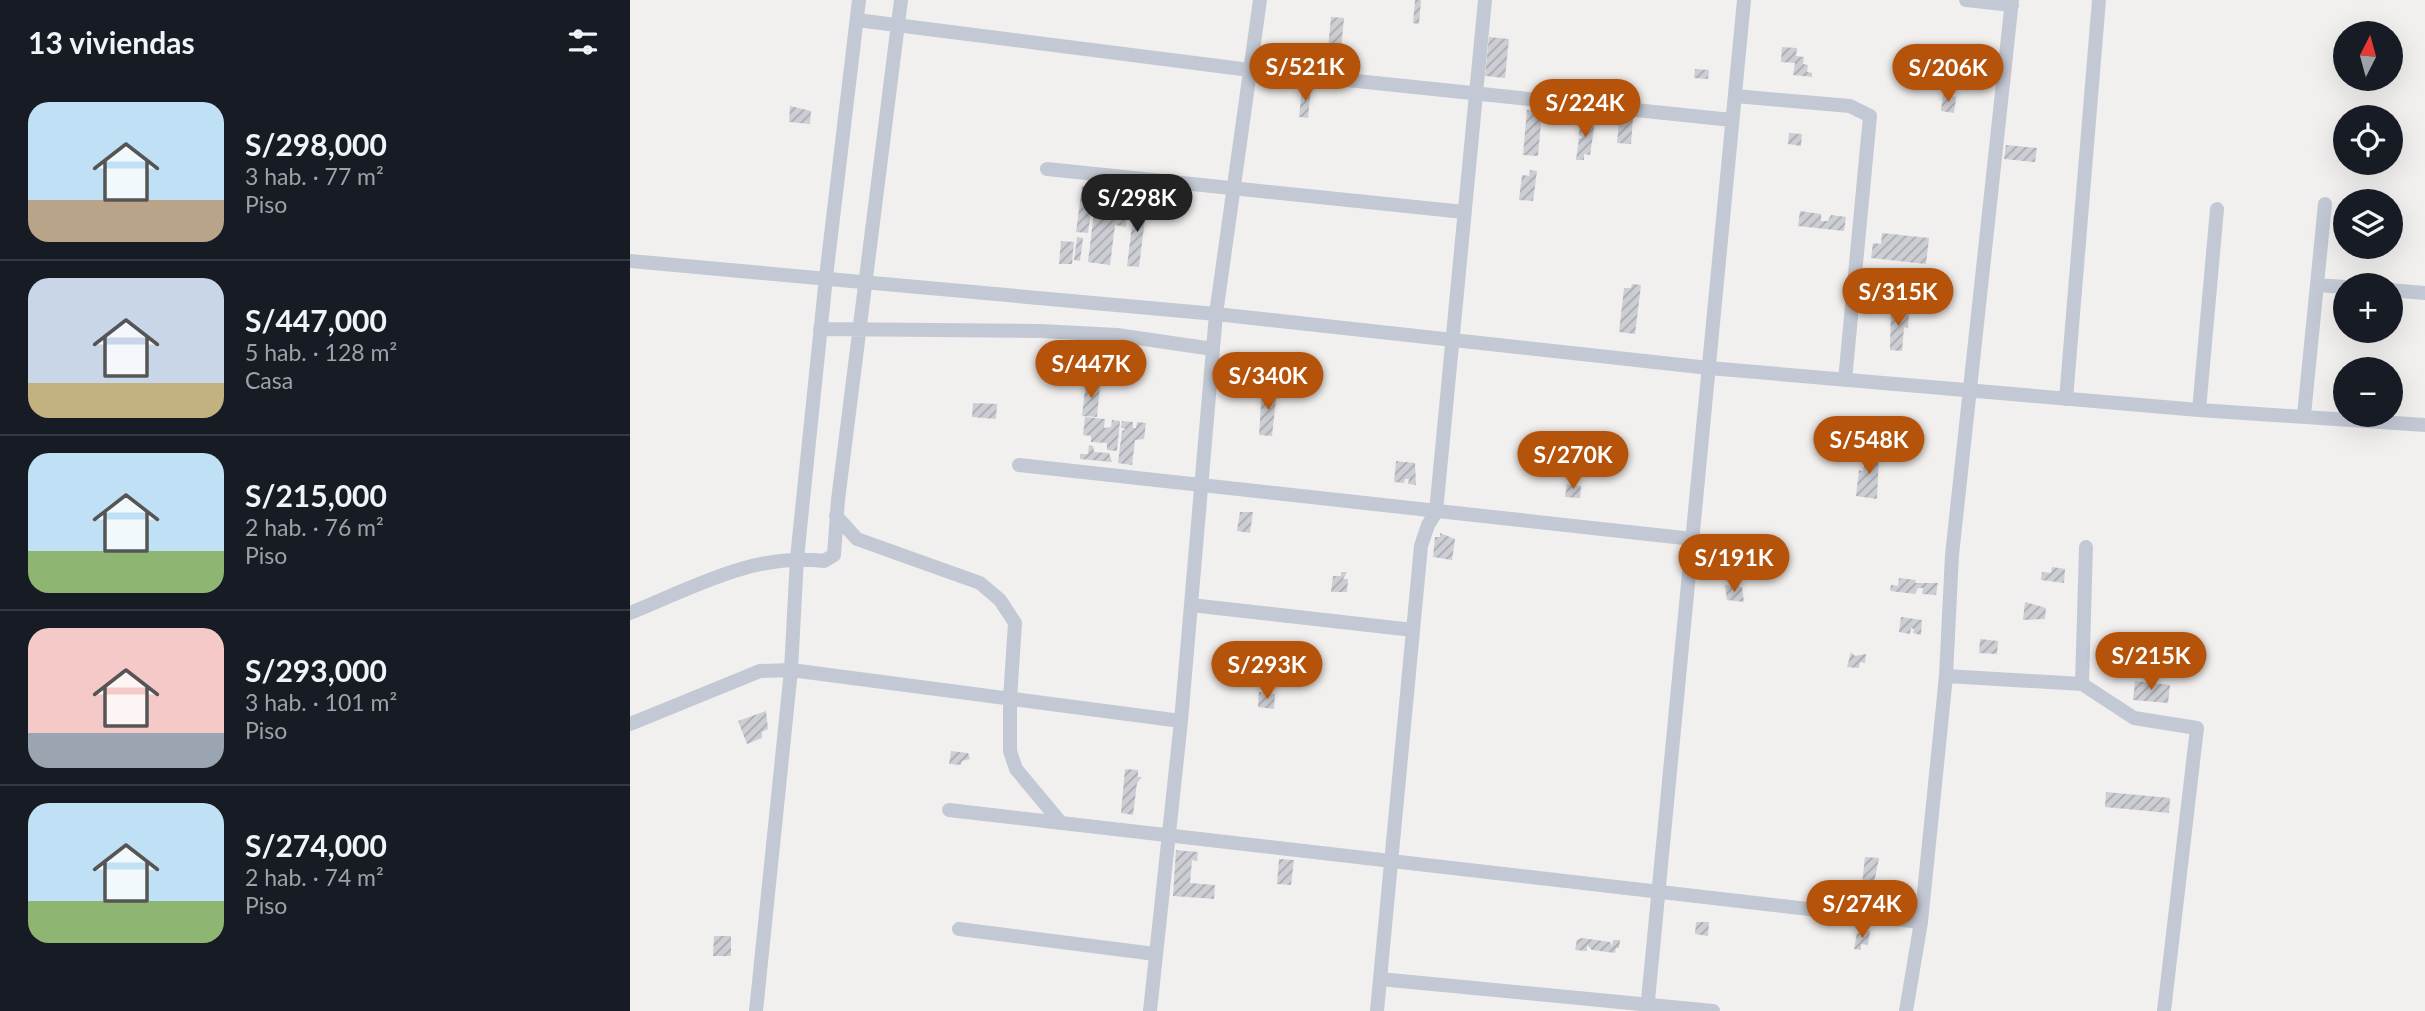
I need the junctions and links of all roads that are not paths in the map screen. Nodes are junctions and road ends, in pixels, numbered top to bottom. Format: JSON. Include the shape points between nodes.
{"nodes":[{"id":1,"x":859,"y":0,"type":"edge"},
{"id":2,"x":901,"y":0,"type":"edge"},
{"id":3,"x":1260,"y":0,"type":"edge"},
{"id":4,"x":1485,"y":0,"type":"edge"},
{"id":5,"x":1744,"y":0,"type":"edge"},
{"id":6,"x":1966,"y":0,"type":"edge"},
{"id":7,"x":2099,"y":0,"type":"edge"},
{"id":8,"x":2012,"y":2,"type":"edge"},
{"id":9,"x":857,"y":20,"type":"junction"},
{"id":10,"x":898,"y":25,"type":"junction"},
{"id":11,"x":1250,"y":71,"type":"junction"},
{"id":12,"x":1475,"y":94,"type":"junction"},
{"id":13,"x":1735,"y":96,"type":"junction"},
{"id":14,"x":1732,"y":120,"type":"junction"},
{"id":15,"x":1047,"y":169,"type":"dead end"},
{"id":16,"x":1234,"y":190,"type":"junction"},
{"id":17,"x":2325,"y":204,"type":"dead end"},
{"id":18,"x":2217,"y":209,"type":"dead end"},
{"id":19,"x":1464,"y":212,"type":"junction"},
{"id":20,"x":630,"y":261,"type":"edge"},
{"id":21,"x":826,"y":277,"type":"junction"},
{"id":22,"x":867,"y":282,"type":"junction"},
{"id":23,"x":2317,"y":285,"type":"junction"},
{"id":24,"x":2333,"y":286,"type":"edge"},
{"id":25,"x":2403,"y":291,"type":"edge"},
{"id":26,"x":2425,"y":293,"type":"edge"},
{"id":27,"x":1216,"y":314,"type":"junction"},
{"id":28,"x":820,"y":329,"type":"junction"},
{"id":29,"x":861,"y":329,"type":"junction"},
{"id":30,"x":1451,"y":341,"type":"junction"},
{"id":31,"x":1213,"y":349,"type":"junction"},
{"id":32,"x":1709,"y":368,"type":"junction"},
{"id":33,"x":1844,"y":380,"type":"junction"},
{"id":34,"x":1972,"y":391,"type":"junction"},
{"id":35,"x":2066,"y":399,"type":"junction"},
{"id":36,"x":2199,"y":410,"type":"junction"},
{"id":37,"x":2304,"y":415,"type":"junction"},
{"id":38,"x":2425,"y":425,"type":"edge"},
{"id":39,"x":1019,"y":465,"type":"dead end"},
{"id":40,"x":1201,"y":486,"type":"junction"},
{"id":41,"x":1436,"y":512,"type":"junction"},
{"id":42,"x":836,"y":516,"type":"junction"},
{"id":43,"x":1693,"y":539,"type":"junction"},
{"id":44,"x":2087,"y":547,"type":"dead end"},
{"id":45,"x":797,"y":558,"type":"junction"},
{"id":46,"x":1191,"y":606,"type":"junction"},
{"id":47,"x":630,"y":613,"type":"edge"},
{"id":48,"x":1413,"y":630,"type":"junction"},
{"id":49,"x":791,"y":670,"type":"junction"},
{"id":50,"x":1946,"y":677,"type":"junction"},
{"id":51,"x":2082,"y":684,"type":"junction"},
{"id":52,"x":1010,"y":699,"type":"junction"},
{"id":53,"x":1181,"y":721,"type":"junction"},
{"id":54,"x":630,"y":724,"type":"edge"},
{"id":55,"x":948,"y":810,"type":"dead end"},
{"id":56,"x":1061,"y":823,"type":"junction"},
{"id":57,"x":1168,"y":836,"type":"junction"},
{"id":58,"x":1390,"y":863,"type":"junction"},
{"id":59,"x":1659,"y":892,"type":"junction"},
{"id":60,"x":1921,"y":922,"type":"junction"},
{"id":61,"x":960,"y":929,"type":"dead end"},
{"id":62,"x":1155,"y":954,"type":"junction"},
{"id":63,"x":1380,"y":979,"type":"junction"},
{"id":64,"x":1647,"y":1008,"type":"edge"},
{"id":65,"x":756,"y":1011,"type":"edge"},
{"id":66,"x":1150,"y":1011,"type":"edge"},
{"id":67,"x":1377,"y":1011,"type":"edge"},
{"id":68,"x":1713,"y":1011,"type":"edge"},
{"id":69,"x":1906,"y":1011,"type":"edge"},
{"id":70,"x":2164,"y":1011,"type":"edge"}],
"edges":[{"from":1,"to":9,"type":"street"},
{"from":2,"to":10,"type":"street"},
{"from":3,"to":11,"type":"street"},
{"from":4,"to":12,"type":"street"},
{"from":5,"to":13,"type":"street"},
{"from":6,"to":8,"type":"street"},
{"from":7,"to":35,"type":"street"},
{"from":8,"to":34,"type":"street"},
{"from":9,"to":10,"type":"street"},
{"from":9,"to":21,"type":"street"},
{"from":10,"to":11,"type":"street"},
{"from":10,"to":22,"type":"street"},
{"from":11,"to":12,"type":"street"},
{"from":11,"to":16,"type":"street"},
{"from":12,"to":14,"type":"street"},
{"from":12,"to":19,"type":"street"},
{"from":13,"to":14,"type":"street"},
{"from":13,"to":33,"type":"street","via":[[1850,106],[1870,116]]},
{"from":14,"to":32,"type":"street"},
{"from":15,"to":16,"type":"street"},
{"from":16,"to":19,"type":"street"},
{"from":16,"to":27,"type":"street"},
{"from":17,"to":23,"type":"street"},
{"from":18,"to":36,"type":"street"},
{"from":19,"to":30,"type":"street"},
{"from":20,"to":21,"type":"street"},
{"from":21,"to":22,"type":"street"},
{"from":21,"to":28,"type":"street"},
{"from":22,"to":27,"type":"street"},
{"from":22,"to":29,"type":"street"},
{"from":23,"to":24,"type":"street"},
{"from":23,"to":37,"type":"street"},
{"from":25,"to":26,"type":"street"},
{"from":27,"to":30,"type":"street"},
{"from":27,"to":31,"type":"street"},
{"from":28,"to":29,"type":"street"},
{"from":28,"to":45,"type":"street"},
{"from":29,"to":31,"type":"street","via":[[1054,331]]},
{"from":29,"to":42,"type":"street"},
{"from":30,"to":32,"type":"street"},
{"from":30,"to":41,"type":"street"},
{"from":31,"to":40,"type":"street"},
{"from":32,"to":33,"type":"street"},
{"from":32,"to":43,"type":"street"},
{"from":33,"to":34,"type":"street"},
{"from":34,"to":35,"type":"street"},
{"from":34,"to":50,"type":"street","via":[[1952,555]]},
{"from":35,"to":36,"type":"street"},
{"from":36,"to":37,"type":"street"},
{"from":37,"to":38,"type":"street"},
{"from":39,"to":40,"type":"street"},
{"from":40,"to":41,"type":"street"},
{"from":40,"to":46,"type":"street"},
{"from":41,"to":43,"type":"street"},
{"from":41,"to":48,"type":"street","via":[[1421,546]]},
{"from":42,"to":45,"type":"street","via":[[834,555],[824,561]]},
{"from":42,"to":52,"type":"street","via":[[857,539],[981,583],[1000,600],[1015,623]]},
{"from":43,"to":59,"type":"street"},
{"from":44,"to":51,"type":"street"},
{"from":45,"to":47,"type":"street","via":[[748,566]]},
{"from":45,"to":49,"type":"street"},
{"from":46,"to":48,"type":"street"},
{"from":46,"to":53,"type":"street"},
{"from":48,"to":58,"type":"street"},
{"from":49,"to":52,"type":"street"},
{"from":49,"to":54,"type":"street","via":[[760,671]]},
{"from":49,"to":65,"type":"street"},
{"from":50,"to":51,"type":"street"},
{"from":50,"to":60,"type":"street"},
{"from":51,"to":70,"type":"street","via":[[2134,718],[2197,728]]},
{"from":52,"to":53,"type":"street"},
{"from":52,"to":56,"type":"street","via":[[1010,751],[1016,769]]},
{"from":53,"to":57,"type":"street"},
{"from":55,"to":56,"type":"street"},
{"from":56,"to":57,"type":"street"},
{"from":57,"to":58,"type":"street"},
{"from":57,"to":62,"type":"street"},
{"from":58,"to":59,"type":"street"},
{"from":58,"to":63,"type":"street"},
{"from":59,"to":60,"type":"street"},
{"from":59,"to":64,"type":"street"},
{"from":60,"to":69,"type":"street"},
{"from":61,"to":62,"type":"street"},
{"from":62,"to":66,"type":"street"},
{"from":63,"to":64,"type":"street"},
{"from":63,"to":67,"type":"street"},
{"from":64,"to":68,"type":"street"}]}
